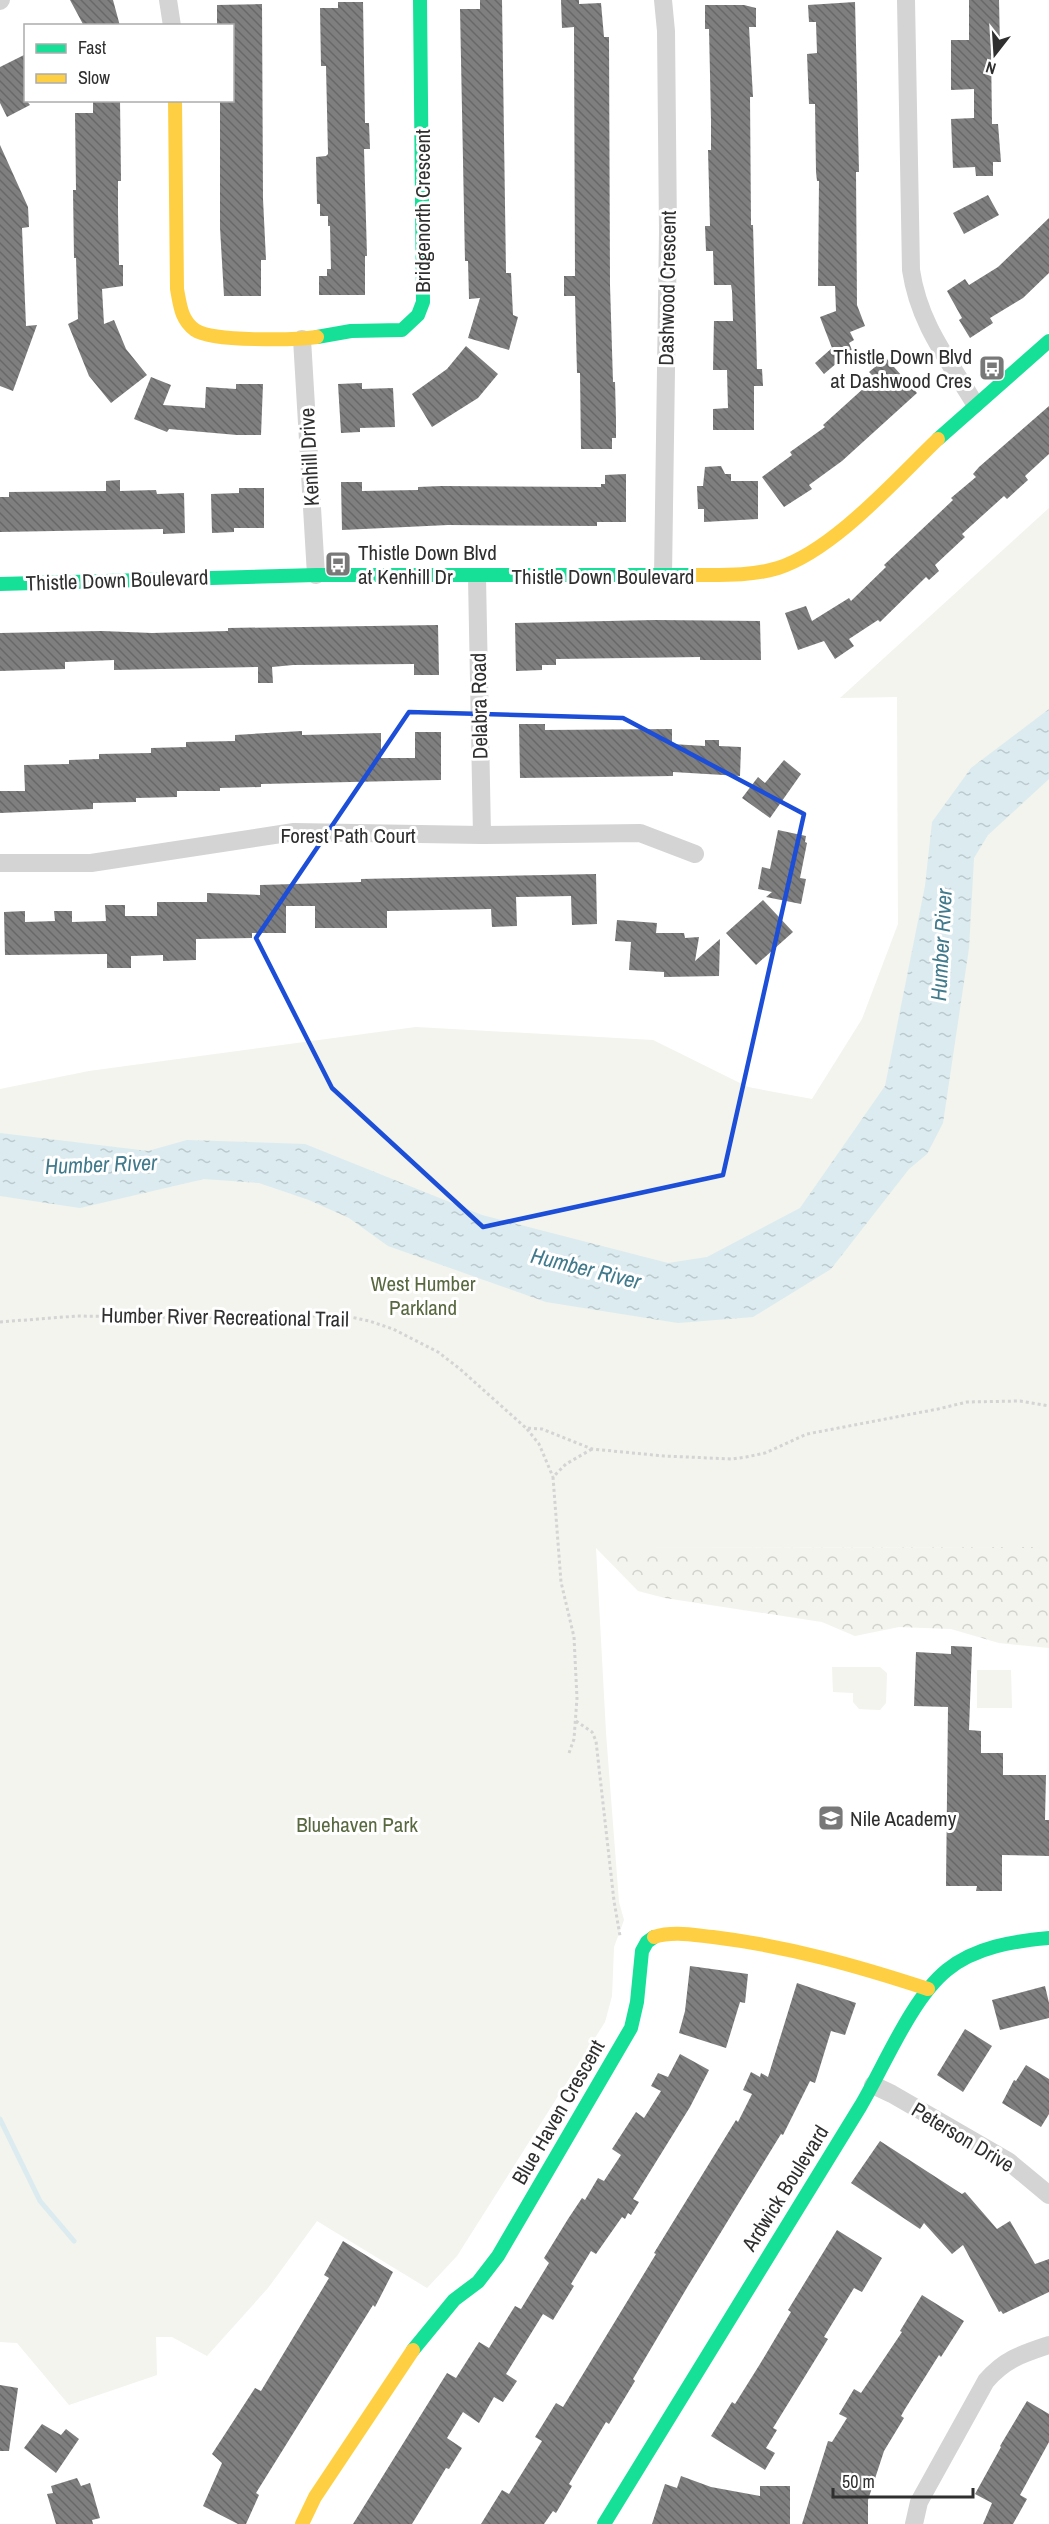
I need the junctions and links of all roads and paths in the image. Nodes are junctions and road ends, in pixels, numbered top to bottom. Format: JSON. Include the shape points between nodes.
{"nodes":[{"id":1,"x":168,"y":0,"type":"edge"},
{"id":2,"x":420,"y":0,"type":"edge"},
{"id":3,"x":663,"y":0,"type":"edge"},
{"id":4,"x":906,"y":0,"type":"edge"},
{"id":5,"x":172,"y":24,"type":"edge"},
{"id":6,"x":175,"y":102,"type":"edge"},
{"id":7,"x":302,"y":339,"type":"junction"},
{"id":8,"x":1049,"y":341,"type":"edge"},
{"id":9,"x":975,"y":405,"type":"junction"},
{"id":10,"x":316,"y":575,"type":"junction"},
{"id":11,"x":663,"y":576,"type":"junction"},
{"id":12,"x":477,"y":577,"type":"junction"},
{"id":13,"x":0,"y":584,"type":"edge"},
{"id":14,"x":482,"y":835,"type":"junction"},
{"id":15,"x":695,"y":854,"type":"dead end"},
{"id":16,"x":0,"y":863,"type":"edge"},
{"id":17,"x":0,"y":1322,"type":"edge"},
{"id":18,"x":1049,"y":1406,"type":"edge"},
{"id":19,"x":526,"y":1428,"type":"junction"},
{"id":20,"x":592,"y":1449,"type":"junction"},
{"id":21,"x":554,"y":1477,"type":"junction"},
{"id":22,"x":576,"y":1721,"type":"junction"},
{"id":23,"x":569,"y":1753,"type":"dead end"},
{"id":24,"x":620,"y":1936,"type":"dead end"},
{"id":25,"x":1049,"y":1938,"type":"edge"},
{"id":26,"x":928,"y":1989,"type":"junction"},
{"id":27,"x":873,"y":2085,"type":"junction"},
{"id":28,"x":1049,"y":2195,"type":"edge"},
{"id":29,"x":1049,"y":2345,"type":"edge"},
{"id":30,"x":302,"y":2524,"type":"edge"},
{"id":31,"x":604,"y":2524,"type":"edge"},
{"id":32,"x":914,"y":2524,"type":"edge"}],
"edges":[{"from":1,"to":5,"type":"street"},
{"from":2,"to":7,"type":"street","name":"Bridgenorth Crescent","via":[[423,302],[418,315],[402,330],[351,331]]},
{"from":3,"to":11,"type":"street","name":"Dashwood Crescent","via":[[668,232]]},
{"from":4,"to":9,"type":"street","via":[[914,288],[928,328]]},
{"from":6,"to":7,"type":"street","name":"Bridgenorth Crescent","via":[[177,290],[181,314],[196,331],[215,337]]},
{"from":7,"to":10,"type":"street","name":"Kenhill Drive"},
{"from":8,"to":9,"type":"street","name":"Thistle Down Boulevard"},
{"from":9,"to":11,"type":"street","name":"Thistle Down Boulevard","via":[[814,552],[770,572]]},
{"from":10,"to":12,"type":"street","name":"Thistle Down Boulevard"},
{"from":10,"to":13,"type":"street","name":"Thistle Down Boulevard"},
{"from":11,"to":12,"type":"street","name":"Thistle Down Boulevard"},
{"from":12,"to":14,"type":"street","name":"Delabra Road"},
{"from":14,"to":15,"type":"street","name":"Forest Path Court","via":[[640,833]]},
{"from":14,"to":16,"type":"street","name":"Forest Path Court","via":[[294,832],[91,862]]},
{"from":17,"to":19,"type":"path","name":"Humber River Recreational Trail","via":[[77,1316],[346,1316],[401,1332],[438,1352]]},
{"from":18,"to":20,"type":"path","name":"Humber River Recreational Trail","via":[[1020,1401],[967,1402],[807,1434],[765,1452],[732,1459]]},
{"from":19,"to":20,"type":"path","name":"Humber River Recreational Trail","via":[[542,1429]]},
{"from":19,"to":21,"type":"path"},
{"from":20,"to":21,"type":"path","via":[[566,1464]]},
{"from":21,"to":22,"type":"path","via":[[561,1582],[574,1637]]},
{"from":22,"to":23,"type":"path"},
{"from":22,"to":24,"type":"path","via":[[592,1732],[597,1741]]},
{"from":25,"to":26,"type":"street","name":"Ardwick Boulevard","via":[[1013,1941],[991,1948],[946,1970]]},
{"from":26,"to":27,"type":"street","name":"Ardwick Boulevard"},
{"from":26,"to":30,"type":"street","name":"Blue Haven Crescent","via":[[750,1940],[666,1934],[652,1938],[640,1954],[631,2028],[498,2256],[478,2282],[454,2300],[410,2354],[315,2497]]},
{"from":27,"to":28,"type":"street","name":"Peterson Drive","via":[[1008,2161]]},
{"from":27,"to":31,"type":"street","name":"Ardwick Boulevard"},
{"from":29,"to":32,"type":"street","via":[[1014,2357],[987,2381],[918,2502]]}]}
